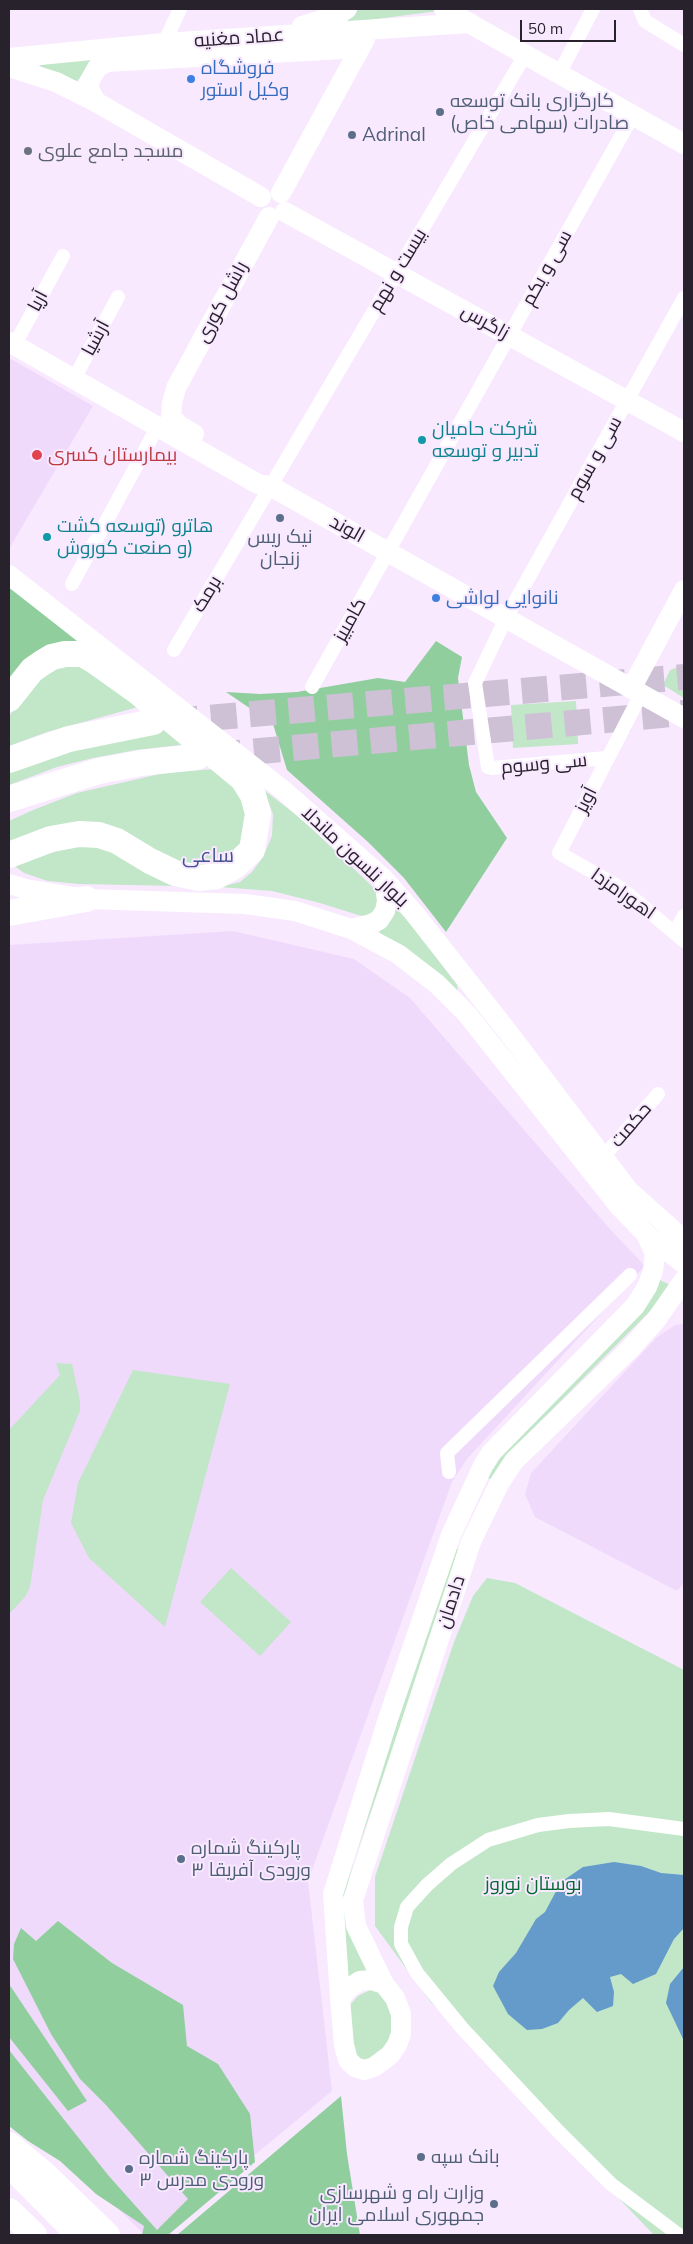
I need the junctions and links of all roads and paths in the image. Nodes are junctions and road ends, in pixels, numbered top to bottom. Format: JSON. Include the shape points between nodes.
{"nodes":[{"id":1,"x":180,"y":9,"type":"edge"},
{"id":2,"x":347,"y":9,"type":"edge"},
{"id":3,"x":444,"y":9,"type":"edge"},
{"id":4,"x":594,"y":9,"type":"edge"},
{"id":5,"x":640,"y":9,"type":"edge"},
{"id":6,"x":470,"y":23,"type":"junction"},
{"id":7,"x":370,"y":29,"type":"junction"},
{"id":8,"x":272,"y":35,"type":"junction"},
{"id":9,"x":164,"y":43,"type":"junction"},
{"id":10,"x":684,"y":45,"type":"edge"},
{"id":11,"x":360,"y":48,"type":"junction"},
{"id":12,"x":129,"y":53,"type":"junction"},
{"id":13,"x":526,"y":54,"type":"junction"},
{"id":14,"x":9,"y":58,"type":"edge"},
{"id":15,"x":9,"y":67,"type":"edge"},
{"id":16,"x":559,"y":74,"type":"junction"},
{"id":17,"x":96,"y":102,"type":"junction"},
{"id":18,"x":633,"y":115,"type":"junction"},
{"id":19,"x":684,"y":144,"type":"edge"},
{"id":20,"x":278,"y":207,"type":"junction"},
{"id":21,"x":63,"y":256,"type":"dead end"},
{"id":22,"x":396,"y":273,"type":"junction"},
{"id":23,"x":118,"y":297,"type":"dead end"},
{"id":24,"x":684,"y":298,"type":"edge"},
{"id":25,"x":510,"y":336,"type":"junction"},
{"id":26,"x":11,"y":344,"type":"edge"},
{"id":27,"x":74,"y":379,"type":"junction"},
{"id":28,"x":176,"y":388,"type":"junction"},
{"id":29,"x":107,"y":398,"type":"junction"},
{"id":30,"x":627,"y":401,"type":"junction"},
{"id":31,"x":158,"y":426,"type":"junction"},
{"id":32,"x":684,"y":432,"type":"edge"},
{"id":33,"x":270,"y":486,"type":"junction"},
{"id":34,"x":388,"y":552,"type":"junction"},
{"id":35,"x":9,"y":575,"type":"edge"},
{"id":36,"x":72,"y":584,"type":"dead end"},
{"id":37,"x":684,"y":590,"type":"edge"},
{"id":38,"x":684,"y":614,"type":"edge"},
{"id":39,"x":506,"y":618,"type":"junction"},
{"id":40,"x":174,"y":650,"type":"dead end"},
{"id":41,"x":312,"y":687,"type":"dead end"},
{"id":42,"x":636,"y":691,"type":"junction"},
{"id":43,"x":9,"y":699,"type":"edge"},
{"id":44,"x":684,"y":718,"type":"edge"},
{"id":45,"x":153,"y":722,"type":"tunnel mouth"},
{"id":46,"x":196,"y":757,"type":"tunnel mouth"},
{"id":47,"x":607,"y":758,"type":"junction"},
{"id":48,"x":9,"y":760,"type":"edge"},
{"id":49,"x":99,"y":771,"type":"junction"},
{"id":50,"x":9,"y":799,"type":"edge"},
{"id":51,"x":9,"y":813,"type":"edge"},
{"id":52,"x":559,"y":853,"type":"joint"},
{"id":53,"x":9,"y":855,"type":"edge"},
{"id":54,"x":384,"y":879,"type":"junction"},
{"id":55,"x":18,"y":886,"type":"edge"},
{"id":56,"x":86,"y":899,"type":"junction"},
{"id":57,"x":9,"y":913,"type":"edge"},
{"id":58,"x":684,"y":916,"type":"edge"},
{"id":59,"x":351,"y":929,"type":"junction"},
{"id":60,"x":680,"y":937,"type":"edge"},
{"id":61,"x":474,"y":992,"type":"junction"},
{"id":62,"x":458,"y":1005,"type":"junction"},
{"id":63,"x":496,"y":1033,"type":"junction"},
{"id":64,"x":658,"y":1094,"type":"dead end"},
{"id":65,"x":604,"y":1156,"type":"junction"},
{"id":66,"x":635,"y":1198,"type":"junction"},
{"id":67,"x":646,"y":1234,"type":"junction"},
{"id":68,"x":684,"y":1240,"type":"edge"},
{"id":69,"x":684,"y":1258,"type":"edge"},
{"id":70,"x":684,"y":1264,"type":"edge"},
{"id":71,"x":630,"y":1275,"type":"dead end"},
{"id":72,"x":684,"y":1280,"type":"edge"},
{"id":73,"x":684,"y":1308,"type":"edge"},
{"id":74,"x":656,"y":1320,"type":"junction"},
{"id":75,"x":449,"y":1472,"type":"dead end"},
{"id":76,"x":464,"y":1506,"type":"junction"},
{"id":77,"x":483,"y":1517,"type":"junction"},
{"id":78,"x":684,"y":1829,"type":"edge"},
{"id":79,"x":384,"y":1984,"type":"junction"},
{"id":80,"x":340,"y":1998,"type":"junction"},
{"id":81,"x":9,"y":2145,"type":"edge"},
{"id":82,"x":9,"y":2164,"type":"edge"},
{"id":83,"x":9,"y":2211,"type":"edge"},
{"id":84,"x":24,"y":2235,"type":"edge"},
{"id":85,"x":34,"y":2235,"type":"edge"},
{"id":86,"x":80,"y":2235,"type":"edge"},
{"id":87,"x":107,"y":2235,"type":"edge"},
{"id":88,"x":679,"y":2235,"type":"edge"}],
"edges":[{"from":1,"to":9,"type":"street"},
{"from":2,"to":8,"type":"street"},
{"from":3,"to":6,"type":"street"},
{"from":4,"to":16,"type":"street"},
{"from":5,"to":10,"type":"street","via":[[645,21]]},
{"from":6,"to":7,"type":"street","name":"عماد مغنیه"},
{"from":6,"to":13,"type":"street"},
{"from":7,"to":8,"type":"street","name":"عماد مغنیه"},
{"from":7,"to":11,"type":"street","name":"راشل کوری"},
{"from":8,"to":9,"type":"street","name":"عماد مغنیه"},
{"from":9,"to":12,"type":"street","name":"عماد مغنیه"},
{"from":11,"to":12,"type":"street","name":"عماد مغنیه"},
{"from":11,"to":20,"type":"street","name":"راشل کوری"},
{"from":12,"to":14,"type":"street","name":"عماد مغنیه"},
{"from":12,"to":17,"type":"street","name":"عماد مغنیه","via":[[107,62],[92,74],[89,89]]},
{"from":13,"to":16,"type":"street"},
{"from":13,"to":22,"type":"street","name":"بیست و نهم"},
{"from":15,"to":17,"type":"street","via":[[49,79]]},
{"from":16,"to":18,"type":"street"},
{"from":17,"to":20,"type":"street"},
{"from":18,"to":19,"type":"street"},
{"from":18,"to":25,"type":"street","name":"سی و یکم"},
{"from":20,"to":22,"type":"street","name":"زاگرس"},
{"from":20,"to":28,"type":"street","name":"راشل کوری"},
{"from":21,"to":26,"type":"street","name":"آریا"},
{"from":22,"to":25,"type":"street","name":"زاگرس"},
{"from":22,"to":33,"type":"street","name":"بیست و نهم"},
{"from":23,"to":27,"type":"street","name":"آرشیا"},
{"from":24,"to":30,"type":"street","name":"سی و سوم"},
{"from":25,"to":30,"type":"street","name":"زاگرس"},
{"from":25,"to":34,"type":"street","name":"سی و یکم"},
{"from":26,"to":27,"type":"street","name":"الوند"},
{"from":27,"to":29,"type":"street","name":"الوند"},
{"from":28,"to":29,"type":"street","via":[[164,402],[152,408]]},
{"from":28,"to":33,"type":"street","via":[[170,412],[175,422],[261,474]]},
{"from":29,"to":31,"type":"street","name":"الوند"},
{"from":30,"to":32,"type":"street","name":"زاگرس"},
{"from":30,"to":39,"type":"street","name":"سی و سوم"},
{"from":31,"to":33,"type":"street","name":"الوند","via":[[258,484]]},
{"from":31,"to":36,"type":"street"},
{"from":33,"to":34,"type":"street","name":"الوند"},
{"from":33,"to":40,"type":"street","name":"برمک"},
{"from":34,"to":39,"type":"street","name":"الوند"},
{"from":34,"to":41,"type":"street","name":"کامبیز"},
{"from":35,"to":54,"type":"street","name":"بلوار نلسون ماندلا","via":[[283,790]]},
{"from":37,"to":42,"type":"street"},
{"from":38,"to":42,"type":"street"},
{"from":39,"to":42,"type":"street","name":"الوند"},
{"from":39,"to":47,"type":"street","name":"سی وسوم","via":[[475,683],[488,767]]},
{"from":42,"to":44,"type":"street","name":"الوند"},
{"from":42,"to":47,"type":"street","name":"آویز"},
{"from":43,"to":53,"type":"highway","via":[[42,662],[65,654],[83,654],[138,692],[243,779],[253,795],[258,814],[252,850],[235,866],[217,876],[199,878],[175,873],[117,841],[99,835],[79,834],[51,839]]},
{"from":45,"to":48,"type":"highway","via":[[69,739]]},
{"from":46,"to":49,"type":"highway"},
{"from":47,"to":52,"type":"street","name":"آویز"},
{"from":49,"to":50,"type":"highway"},
{"from":49,"to":51,"type":"highway"},
{"from":52,"to":60,"type":"street","name":"اهورامزدا","via":[[621,888]]},
{"from":54,"to":59,"type":"street","via":[[388,901],[385,912],[371,924]]},
{"from":54,"to":61,"type":"street","name":"بلوار نلسون ماندلا"},
{"from":55,"to":56,"type":"street","name":"بلوار نلسون ماندلا"},
{"from":56,"to":57,"type":"highway"},
{"from":56,"to":59,"type":"street","name":"بلوار نلسون ماندلا","via":[[267,906],[314,916]]},
{"from":58,"to":60,"type":"street"},
{"from":59,"to":62,"type":"street","name":"بلوار نلسون ماندلا","via":[[413,964]]},
{"from":61,"to":62,"type":"street","via":[[475,997],[470,1004],[466,1007]]},
{"from":61,"to":63,"type":"street","name":"بلوار نلسون ماندلا"},
{"from":62,"to":63,"type":"street","name":"بلوار نلسون ماندلا"},
{"from":63,"to":65,"type":"street","name":"بلوار نلسون ماندلا"},
{"from":63,"to":67,"type":"street","name":"بلوار نلسون ماندلا","via":[[598,1180]]},
{"from":64,"to":65,"type":"street","name":"حکمت"},
{"from":65,"to":66,"type":"street","name":"بلوار نلسون ماندلا"},
{"from":66,"to":68,"type":"street","name":"بلوار نلسون ماندلا"},
{"from":66,"to":69,"type":"street"},
{"from":67,"to":70,"type":"street","name":"بلوار نلسون ماندلا"},
{"from":67,"to":76,"type":"street","name":"دادمان","via":[[655,1262],[642,1296],[492,1452]]},
{"from":71,"to":75,"type":"street","via":[[447,1453]]},
{"from":72,"to":74,"type":"street","name":"دادمان"},
{"from":73,"to":74,"type":"street"},
{"from":74,"to":77,"type":"street","name":"دادمان","via":[[514,1461]]},
{"from":76,"to":77,"type":"street"},
{"from":76,"to":80,"type":"street","name":"دادمان","via":[[388,1718],[333,1894]]},
{"from":77,"to":79,"type":"street","name":"دادمان","via":[[471,1542],[353,1900],[356,1926]]},
{"from":78,"to":88,"type":"street","via":[[609,1820],[569,1821],[538,1825],[488,1840],[451,1864],[427,1885],[407,1907],[401,1935],[401,1944],[417,1973],[462,2028],[611,2184]]},
{"from":79,"to":80,"type":"street","via":[[360,1981]]},
{"from":79,"to":80,"type":"street","via":[[395,1998],[401,2014],[401,2034],[390,2055],[374,2067],[364,2070],[348,2060]]},
{"from":81,"to":87,"type":"highway"},
{"from":82,"to":86,"type":"highway"},
{"from":83,"to":84,"type":"highway"},
{"from":83,"to":85,"type":"highway"}]}
